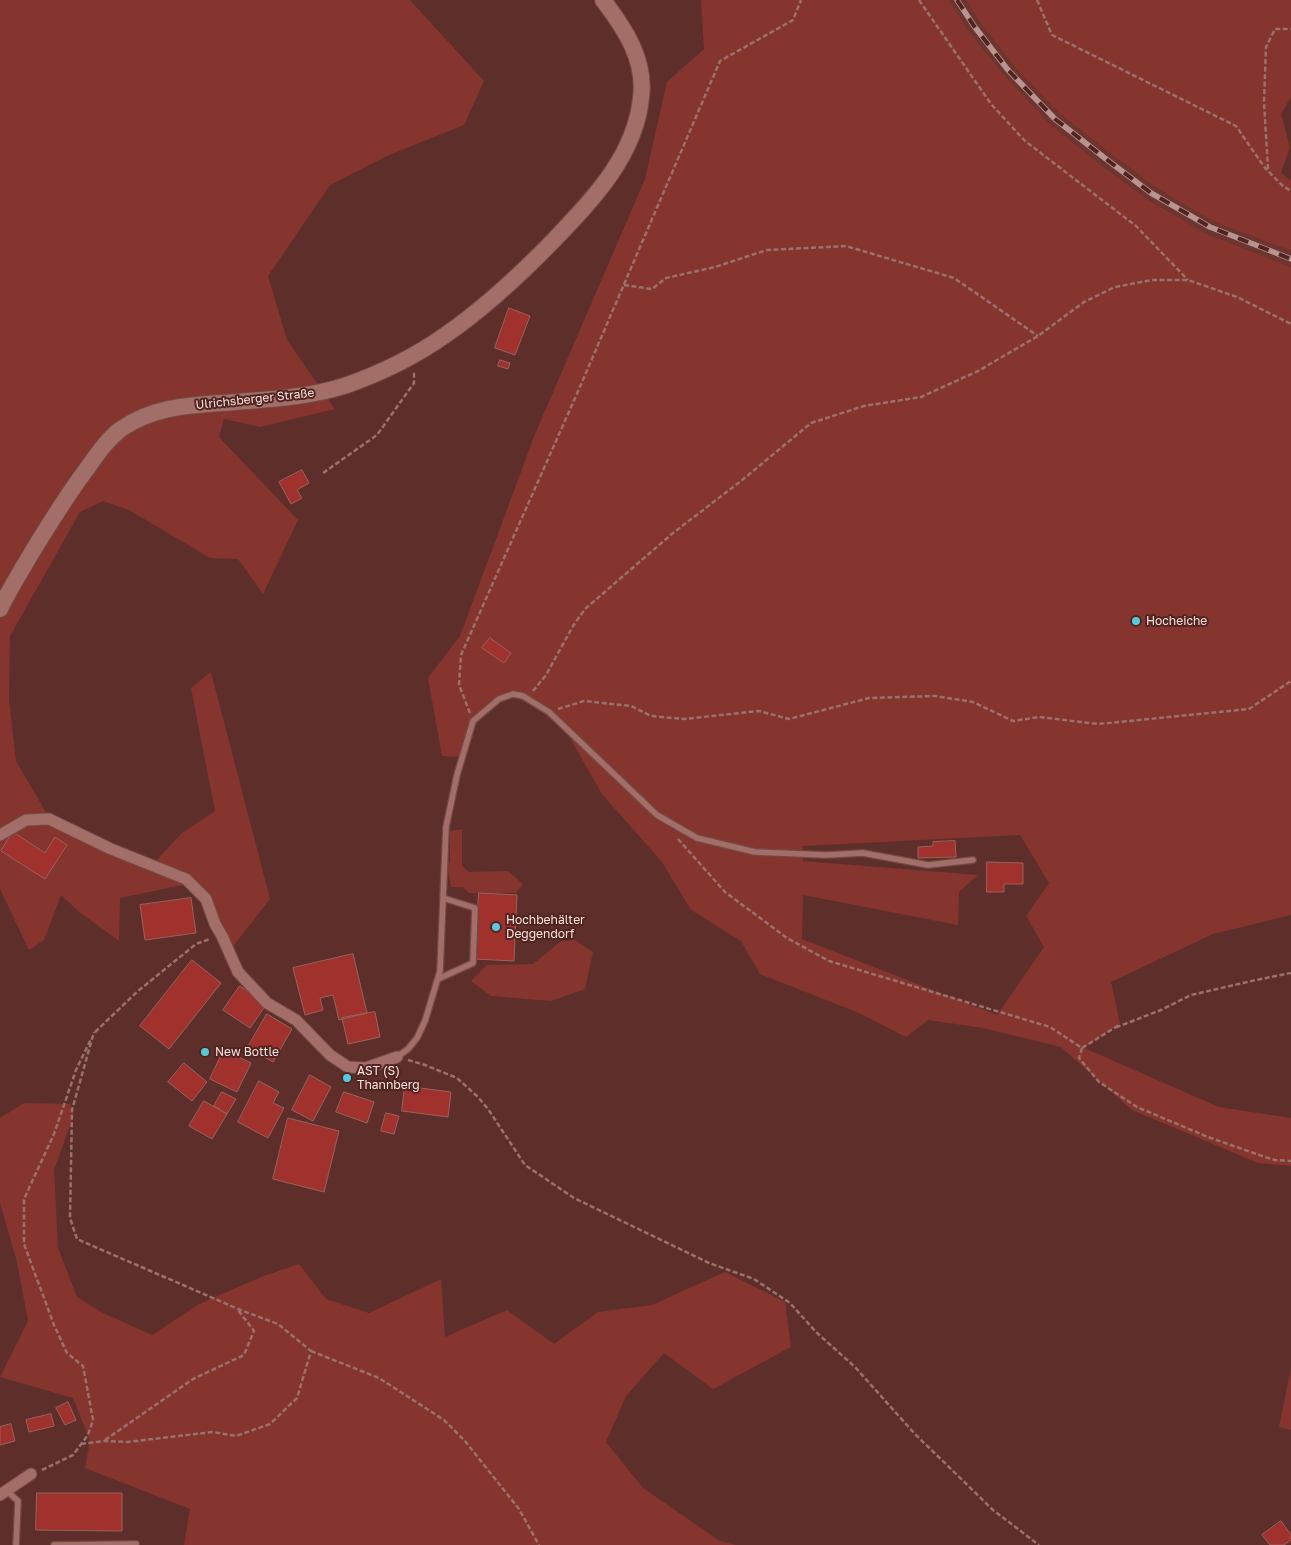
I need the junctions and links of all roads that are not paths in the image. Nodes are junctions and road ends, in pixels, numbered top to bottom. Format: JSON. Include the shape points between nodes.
{"nodes":[{"id":1,"x":603,"y":0,"type":"edge"},
{"id":2,"x":0,"y":608,"type":"edge"},
{"id":3,"x":0,"y":835,"type":"edge"},
{"id":4,"x":973,"y":860,"type":"dead end"},
{"id":5,"x":443,"y":898,"type":"junction"},
{"id":6,"x":438,"y":979,"type":"junction"},
{"id":7,"x":397,"y":1057,"type":"joint"},
{"id":8,"x":31,"y":1474,"type":"road end"},
{"id":9,"x":3,"y":1492,"type":"edge"},
{"id":10,"x":136,"y":1544,"type":"edge"},
{"id":11,"x":16,"y":1545,"type":"edge"},
{"id":12,"x":54,"y":1545,"type":"edge"}],
"edges":[{"from":1,"to":2,"type":"street","name":"Ulrichsberger Straße","via":[[630,39],[639,64],[642,82],[639,113],[620,161],[601,189],[521,274],[444,336],[415,354],[346,385],[293,397],[175,407],[140,418],[122,429],[104,444],[66,498]]},
{"from":3,"to":7,"type":"street","via":[[26,820],[49,818],[111,849],[186,879],[206,899],[238,972],[267,1003],[296,1020],[330,1055],[348,1067],[366,1068]]},
{"from":4,"to":5,"type":"lane","via":[[928,865],[862,853],[755,852],[697,838],[657,815],[549,712],[513,694],[499,699],[473,721],[446,827]]},
{"from":5,"to":6,"type":"lane"},
{"from":5,"to":6,"type":"lane","via":[[475,908],[473,963]]},
{"from":6,"to":7,"type":"lane","via":[[417,1038]]},
{"from":8,"to":9,"type":"street"},
{"from":9,"to":11,"type":"lane","via":[[18,1501]]},
{"from":10,"to":12,"type":"lane"}]}
